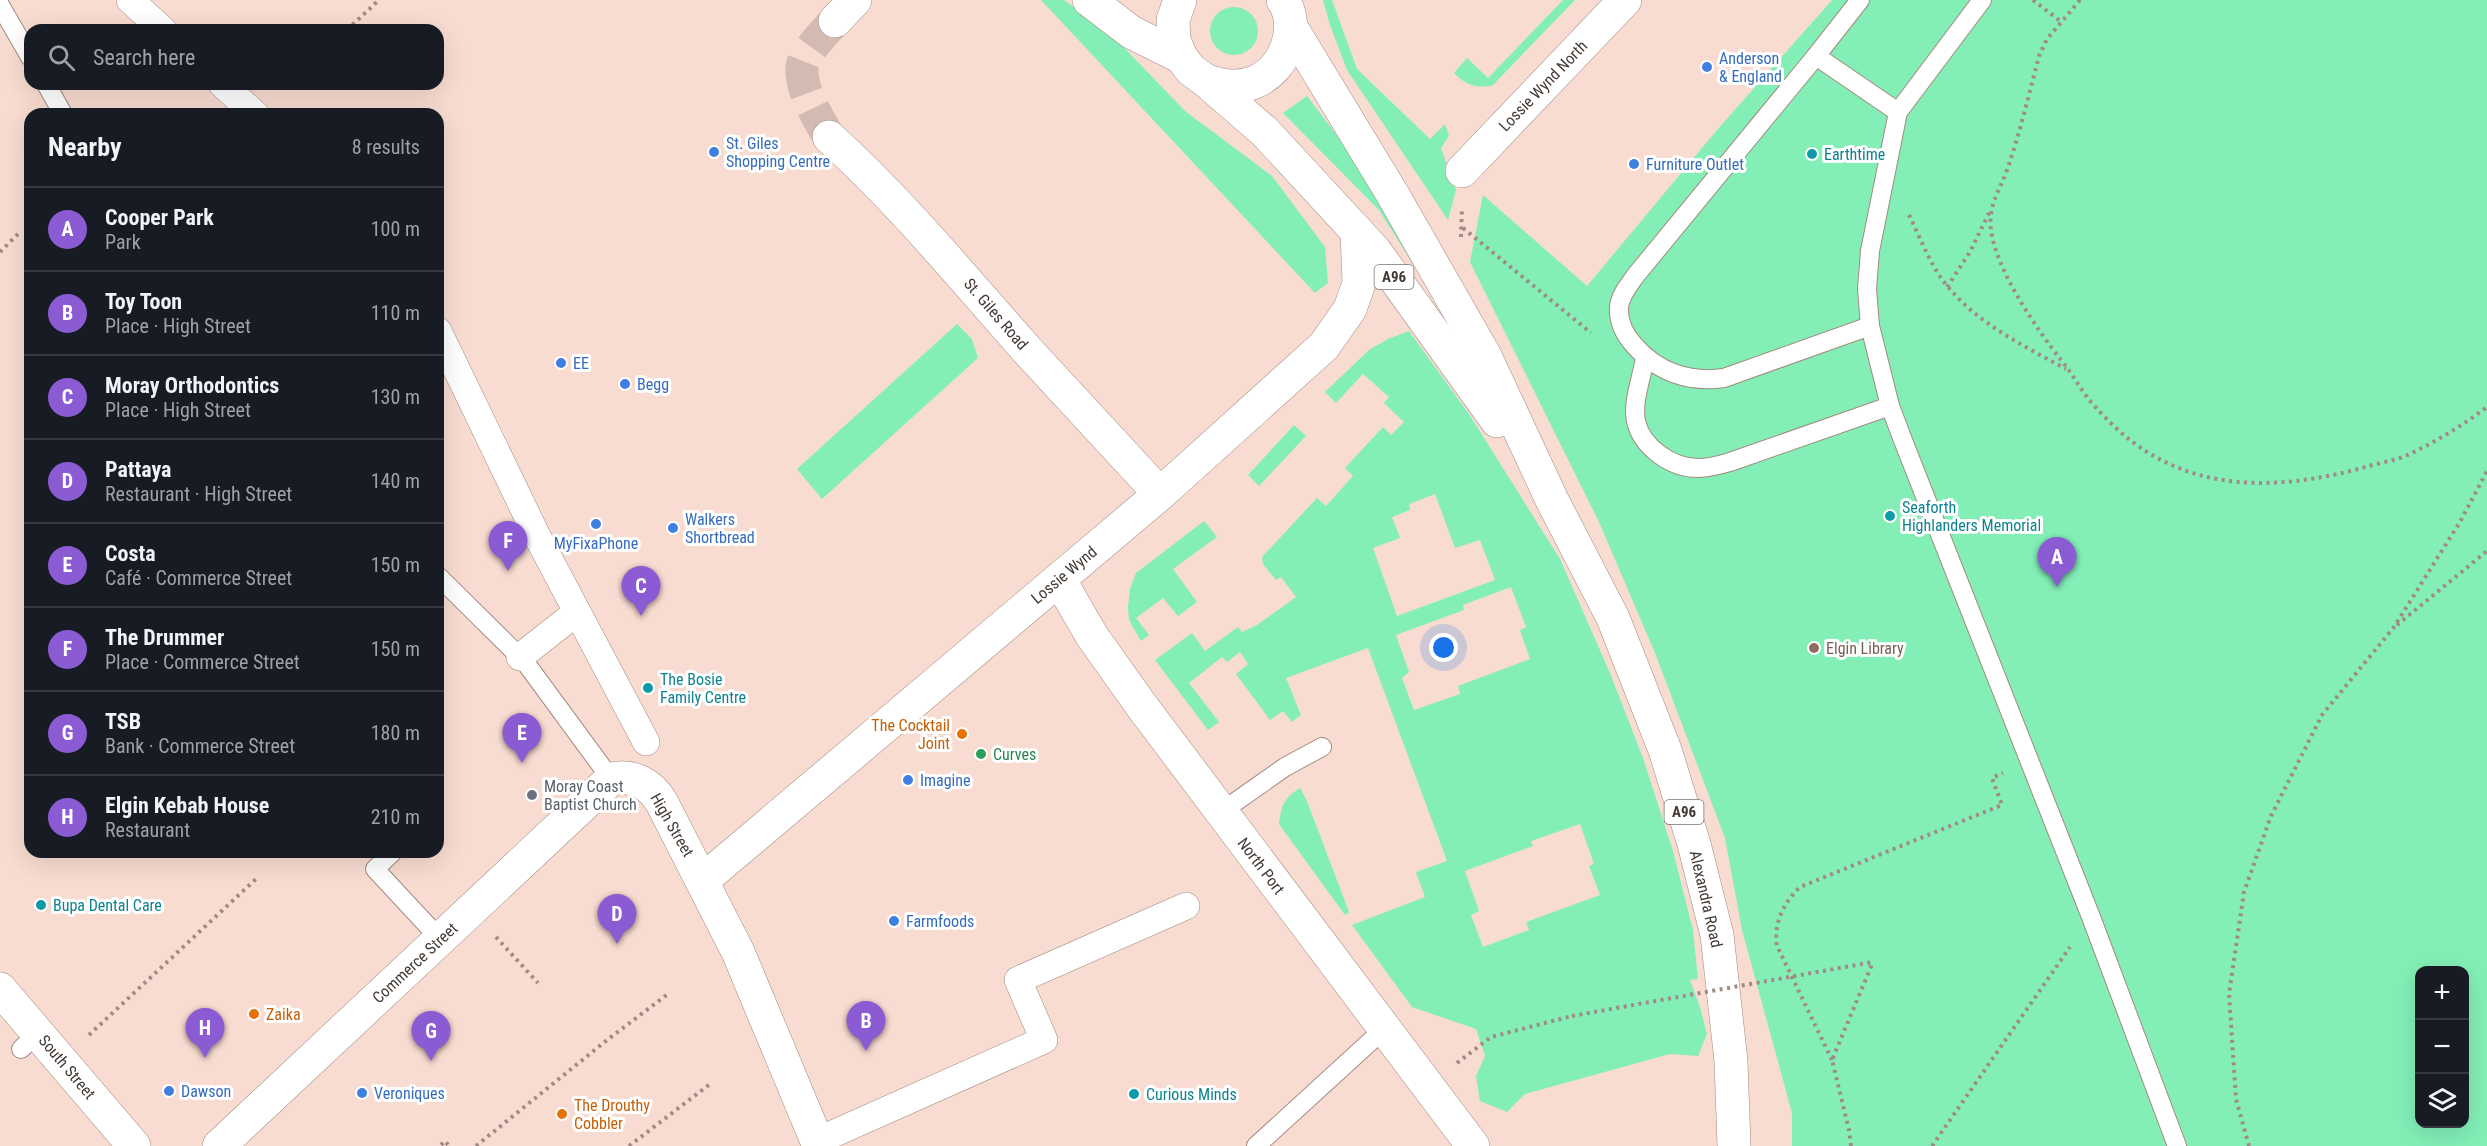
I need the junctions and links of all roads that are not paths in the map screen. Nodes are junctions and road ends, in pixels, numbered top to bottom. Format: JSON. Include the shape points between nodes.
{"nodes":[{"id":1,"x":130,"y":0,"type":"edge"},
{"id":2,"x":1089,"y":0,"type":"edge"},
{"id":3,"x":1180,"y":0,"type":"edge"},
{"id":4,"x":1625,"y":0,"type":"edge"},
{"id":5,"x":1860,"y":0,"type":"edge"},
{"id":6,"x":1983,"y":0,"type":"edge"},
{"id":7,"x":0,"y":5,"type":"edge"},
{"id":8,"x":1287,"y":14,"type":"edge"},
{"id":9,"x":156,"y":24,"type":"edge"},
{"id":10,"x":24,"y":47,"type":"edge"},
{"id":11,"x":1816,"y":56,"type":"junction"},
{"id":12,"x":1181,"y":57,"type":"junction"},
{"id":13,"x":1205,"y":80,"type":"junction"},
{"id":14,"x":49,"y":90,"type":"edge"},
{"id":15,"x":229,"y":90,"type":"edge"},
{"id":16,"x":60,"y":108,"type":"edge"},
{"id":17,"x":248,"y":108,"type":"edge"},
{"id":18,"x":1898,"y":112,"type":"junction"},
{"id":19,"x":829,"y":137,"type":"tunnel mouth"},
{"id":20,"x":1462,"y":171,"type":"dead end"},
{"id":21,"x":1357,"y":231,"type":"junction"},
{"id":22,"x":1870,"y":326,"type":"junction"},
{"id":23,"x":444,"y":344,"type":"edge"},
{"id":24,"x":1645,"y":358,"type":"junction"},
{"id":25,"x":1890,"y":406,"type":"junction"},
{"id":26,"x":1160,"y":494,"type":"junction"},
{"id":27,"x":1551,"y":500,"type":"junction"},
{"id":28,"x":1059,"y":579,"type":"junction"},
{"id":29,"x":444,"y":582,"type":"edge"},
{"id":30,"x":577,"y":612,"type":"junction"},
{"id":31,"x":520,"y":657,"type":"junction"},
{"id":32,"x":646,"y":742,"type":"dead end"},
{"id":33,"x":1322,"y":747,"type":"dead end"},
{"id":34,"x":611,"y":779,"type":"junction"},
{"id":35,"x":1221,"y":812,"type":"junction"},
{"id":36,"x":387,"y":858,"type":"edge"},
{"id":37,"x":703,"y":880,"type":"junction"},
{"id":38,"x":1186,"y":906,"type":"dead end"},
{"id":39,"x":440,"y":939,"type":"junction"},
{"id":40,"x":0,"y":989,"type":"edge"},
{"id":41,"x":1384,"y":1029,"type":"junction"},
{"id":42,"x":818,"y":1144,"type":"edge"},
{"id":43,"x":134,"y":1146,"type":"edge"},
{"id":44,"x":219,"y":1146,"type":"edge"},
{"id":45,"x":1256,"y":1146,"type":"edge"},
{"id":46,"x":1473,"y":1146,"type":"edge"},
{"id":47,"x":1734,"y":1146,"type":"edge"},
{"id":48,"x":2177,"y":1146,"type":"edge"}],
"edges":[{"from":1,"to":9,"type":"street"},
{"from":2,"to":12,"type":"main road","number":"A96","via":[[1131,32]]},
{"from":3,"to":12,"type":"main road","via":[[1173,20],[1174,40]]},
{"from":4,"to":20,"type":"main road","name":"Lossie Wynd North"},
{"from":5,"to":11,"type":"lane"},
{"from":6,"to":18,"type":"lane"},
{"from":7,"to":10,"type":"lane"},
{"from":8,"to":13,"type":"main road","number":"A96","via":[[1288,44],[1270,73],[1238,86],[1221,86]]},
{"from":8,"to":27,"type":"main road","number":"A96","via":[[1485,356]]},
{"from":11,"to":18,"type":"lane"},
{"from":11,"to":24,"type":"lane","via":[[1628,286],[1619,306],[1621,326]]},
{"from":12,"to":13,"type":"main road","number":"A96"},
{"from":13,"to":21,"type":"main road","number":"A96","via":[[1265,132]]},
{"from":14,"to":16,"type":"lane"},
{"from":15,"to":17,"type":"street"},
{"from":18,"to":22,"type":"lane","via":[[1870,251]]},
{"from":19,"to":26,"type":"main road","name":"St. Giles Road","via":[[873,177]]},
{"from":21,"to":26,"type":"main road","name":"Lossie Wynd","via":[[1359,284],[1350,309],[1324,346]]},
{"from":21,"to":27,"type":"main road","number":"A96","via":[[1464,372]]},
{"from":22,"to":24,"type":"lane","via":[[1710,380],[1666,371]]},
{"from":22,"to":25,"type":"lane"},
{"from":23,"to":30,"type":"street"},
{"from":24,"to":25,"type":"lane","via":[[1636,422],[1651,448],[1664,459],[1686,466],[1707,468],[1730,462]]},
{"from":25,"to":48,"type":"lane"},
{"from":26,"to":28,"type":"main road","name":"Lossie Wynd"},
{"from":27,"to":47,"type":"main road","name":"Alexandra Road","number":"A96","via":[[1612,618],[1665,750],[1694,844],[1717,935],[1731,1061]]},
{"from":28,"to":35,"type":"main road","name":"North Port","via":[[1092,636]]},
{"from":28,"to":37,"type":"main road","name":"Lossie Wynd"},
{"from":29,"to":31,"type":"lane"},
{"from":30,"to":31,"type":"street"},
{"from":30,"to":32,"type":"street"},
{"from":31,"to":34,"type":"lane"},
{"from":33,"to":35,"type":"lane"},
{"from":34,"to":37,"type":"main road","name":"High Street","via":[[633,778],[657,794]]},
{"from":34,"to":39,"type":"main road","name":"Commerce Street"},
{"from":35,"to":41,"type":"main road","name":"North Port"},
{"from":36,"to":39,"type":"lane","via":[[375,869]]},
{"from":37,"to":42,"type":"main road","name":"High Street"},
{"from":38,"to":42,"type":"street","via":[[1018,980],[1044,1040]]},
{"from":39,"to":44,"type":"main road","name":"Commerce Street"},
{"from":40,"to":43,"type":"main road","name":"South Street","via":[[29,1041],[62,1060]]},
{"from":41,"to":45,"type":"lane"},
{"from":41,"to":46,"type":"main road","name":"North Port"}]}
